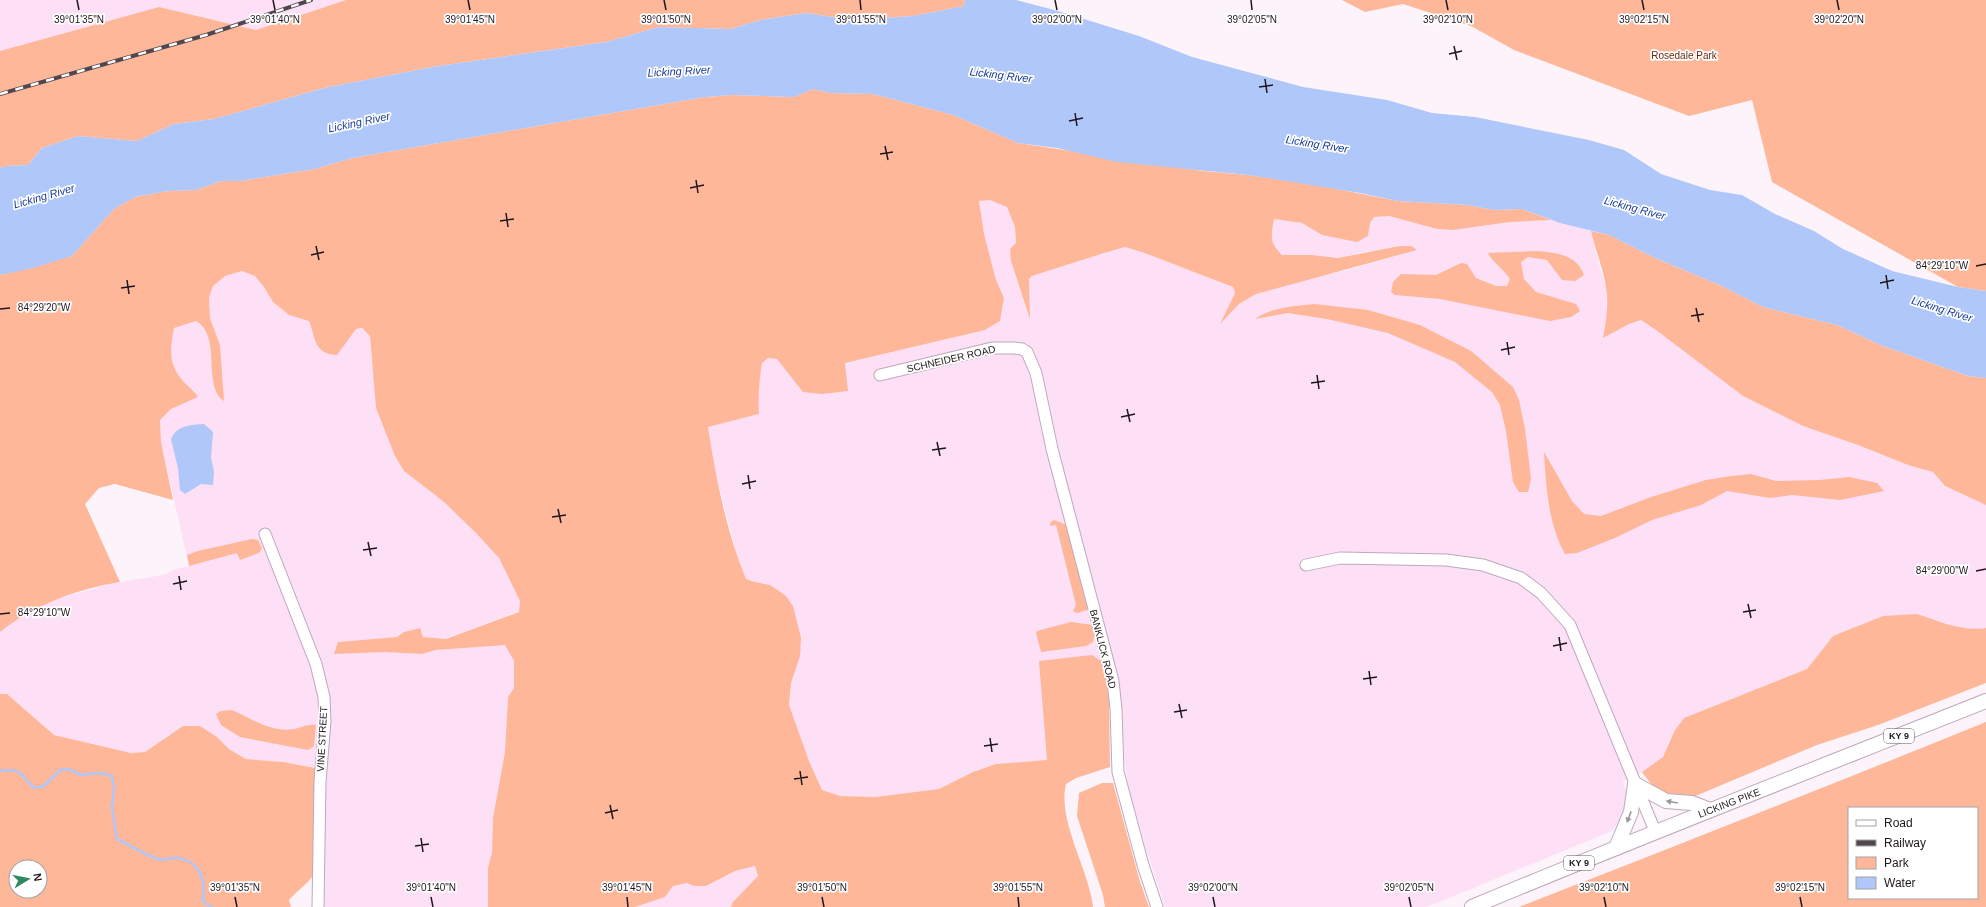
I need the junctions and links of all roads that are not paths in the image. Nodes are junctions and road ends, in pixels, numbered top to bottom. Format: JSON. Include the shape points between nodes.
{"nodes":[{"id":1,"x":880,"y":375,"type":"dead end"},
{"id":2,"x":1041,"y":392,"type":"joint"},
{"id":3,"x":265,"y":534,"type":"dead end"},
{"id":4,"x":1306,"y":565,"type":"dead end"},
{"id":5,"x":1986,"y":701,"type":"edge"},
{"id":6,"x":1635,"y":784,"type":"junction"},
{"id":7,"x":1710,"y":810,"type":"junction"},
{"id":8,"x":1655,"y":831,"type":"junction"},
{"id":9,"x":1616,"y":848,"type":"junction"},
{"id":10,"x":318,"y":907,"type":"edge"},
{"id":11,"x":1157,"y":907,"type":"edge"},
{"id":12,"x":1472,"y":907,"type":"edge"}],
"edges":[{"from":1,"to":2,"type":"street","name":"SCHNEIDER ROAD","via":[[992,348],[1014,348],[1027,352]]},
{"from":2,"to":11,"type":"street","name":"BANKLICK ROAD","via":[[1052,449],[1113,682],[1118,772]]},
{"from":3,"to":10,"type":"street","name":"VINE STREET","via":[[316,664],[324,697]]},
{"from":4,"to":6,"type":"street","via":[[1340,558],[1446,560],[1483,565],[1520,578],[1541,593],[1570,625]]},
{"from":5,"to":7,"type":"main road","name":"LICKING PIKE","number":"KY 9"},
{"from":7,"to":6,"type":"main road","one_way":true,"via":[[1692,803],[1666,801]]},
{"from":6,"to":8,"type":"street"},
{"from":6,"to":9,"type":"main road","one_way":true,"via":[[1632,812]]},
{"from":7,"to":8,"type":"main road","name":"LICKING PIKE","number":"KY 9"},
{"from":8,"to":9,"type":"main road","name":"LICKING PIKE","number":"KY 9"},
{"from":9,"to":12,"type":"main road","name":"LICKING PIKE","number":"KY 9"}]}
